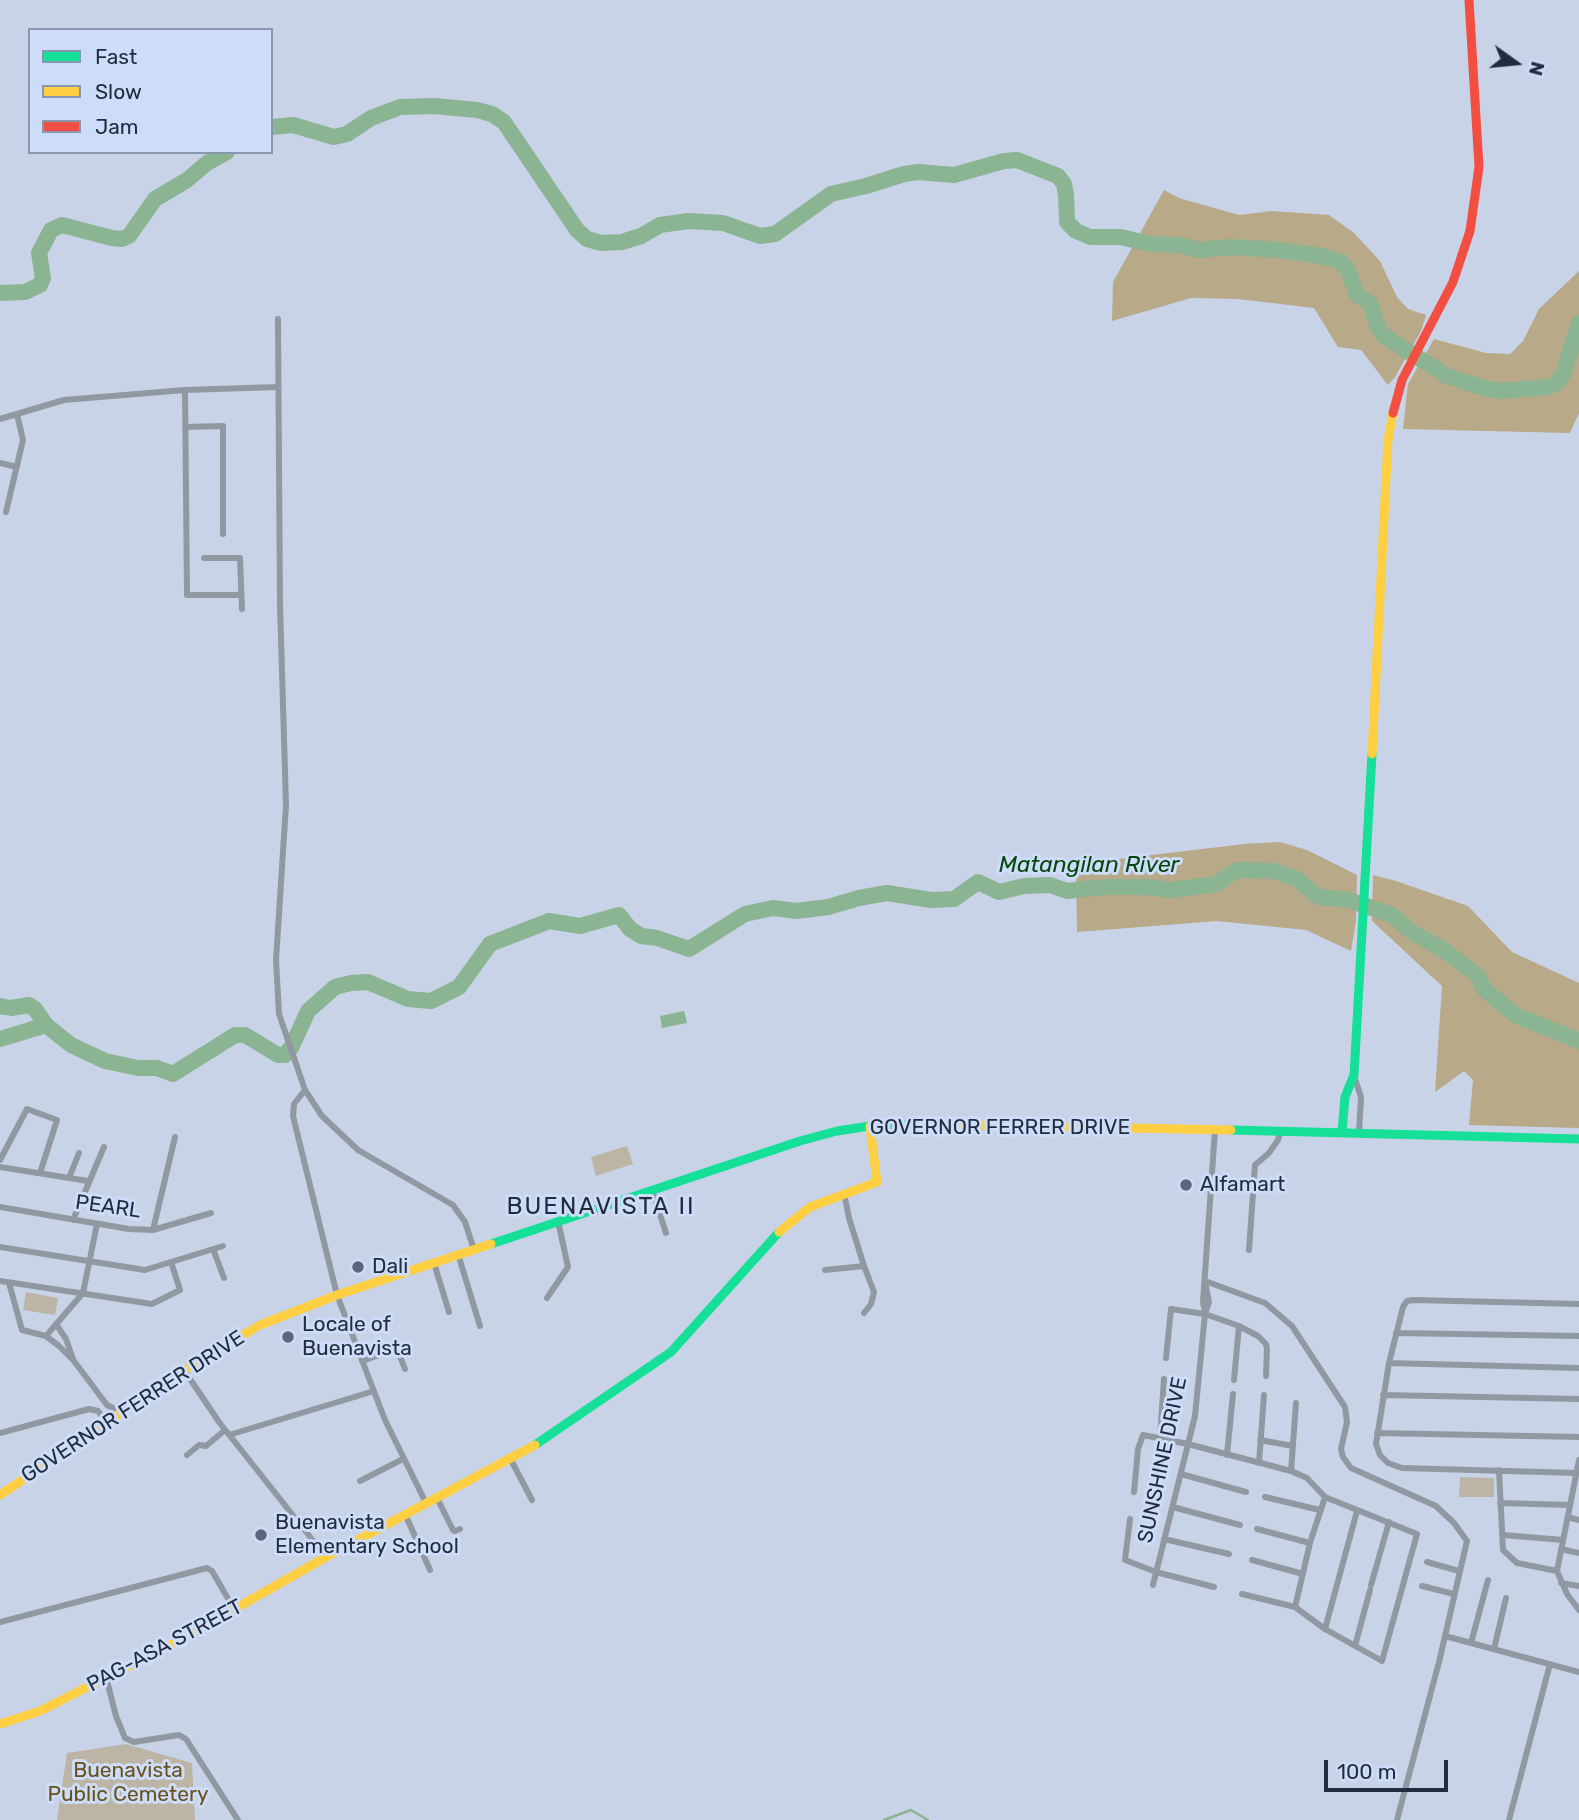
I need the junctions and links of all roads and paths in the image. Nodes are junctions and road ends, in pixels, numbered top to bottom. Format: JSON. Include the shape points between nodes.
{"nodes":[{"id":1,"x":1469,"y":0,"type":"edge"},
{"id":2,"x":278,"y":319,"type":"dead end"},
{"id":3,"x":278,"y":387,"type":"junction"},
{"id":4,"x":185,"y":390,"type":"junction"},
{"id":5,"x":17,"y":414,"type":"junction"},
{"id":6,"x":0,"y":419,"type":"edge"},
{"id":7,"x":185,"y":427,"type":"junction"},
{"id":8,"x":0,"y":463,"type":"edge"},
{"id":9,"x":17,"y":467,"type":"junction"},
{"id":10,"x":6,"y":512,"type":"dead end"},
{"id":11,"x":223,"y":534,"type":"dead end"},
{"id":12,"x":204,"y":558,"type":"dead end"},
{"id":13,"x":241,"y":595,"type":"junction"},
{"id":14,"x":242,"y":609,"type":"dead end"},
{"id":15,"x":1354,"y":1075,"type":"junction"},
{"id":16,"x":305,"y":1090,"type":"junction"},
{"id":17,"x":870,"y":1126,"type":"junction"},
{"id":18,"x":1215,"y":1130,"type":"junction"},
{"id":19,"x":1280,"y":1132,"type":"junction"},
{"id":20,"x":1342,"y":1132,"type":"junction"},
{"id":21,"x":1359,"y":1132,"type":"junction"},
{"id":22,"x":175,"y":1136,"type":"dead end"},
{"id":23,"x":1579,"y":1139,"type":"edge"},
{"id":24,"x":104,"y":1147,"type":"dead end"},
{"id":25,"x":79,"y":1153,"type":"dead end"},
{"id":26,"x":0,"y":1160,"type":"edge"},
{"id":27,"x":0,"y":1167,"type":"edge"},
{"id":28,"x":40,"y":1173,"type":"junction"},
{"id":29,"x":69,"y":1178,"type":"junction"},
{"id":30,"x":88,"y":1181,"type":"junction"},
{"id":31,"x":652,"y":1190,"type":"junction"},
{"id":32,"x":844,"y":1194,"type":"junction"},
{"id":33,"x":0,"y":1208,"type":"edge"},
{"id":34,"x":211,"y":1213,"type":"dead end"},
{"id":35,"x":73,"y":1220,"type":"junction"},
{"id":36,"x":558,"y":1221,"type":"junction"},
{"id":37,"x":97,"y":1224,"type":"junction"},
{"id":38,"x":153,"y":1230,"type":"junction"},
{"id":39,"x":666,"y":1233,"type":"dead end"},
{"id":40,"x":223,"y":1246,"type":"dead end"},
{"id":41,"x":0,"y":1247,"type":"edge"},
{"id":42,"x":213,"y":1249,"type":"junction"},
{"id":43,"x":474,"y":1250,"type":"junction"},
{"id":44,"x":1249,"y":1250,"type":"dead end"},
{"id":45,"x":458,"y":1254,"type":"junction"},
{"id":46,"x":90,"y":1262,"type":"junction"},
{"id":47,"x":171,"y":1262,"type":"junction"},
{"id":48,"x":434,"y":1263,"type":"junction"},
{"id":49,"x":864,"y":1266,"type":"junction"},
{"id":50,"x":825,"y":1270,"type":"dead end"},
{"id":51,"x":223,"y":1279,"type":"dead end"},
{"id":52,"x":0,"y":1281,"type":"edge"},
{"id":53,"x":1205,"y":1281,"type":"junction"},
{"id":54,"x":9,"y":1283,"type":"junction"},
{"id":55,"x":83,"y":1293,"type":"junction"},
{"id":56,"x":337,"y":1295,"type":"junction"},
{"id":57,"x":547,"y":1298,"type":"dead end"},
{"id":58,"x":1579,"y":1304,"type":"edge"},
{"id":59,"x":449,"y":1312,"type":"dead end"},
{"id":60,"x":864,"y":1313,"type":"dead end"},
{"id":61,"x":1205,"y":1314,"type":"junction"},
{"id":62,"x":56,"y":1324,"type":"junction"},
{"id":63,"x":480,"y":1326,"type":"dead end"},
{"id":64,"x":1239,"y":1326,"type":"junction"},
{"id":65,"x":1396,"y":1333,"type":"junction"},
{"id":66,"x":46,"y":1336,"type":"junction"},
{"id":67,"x":1579,"y":1336,"type":"edge"},
{"id":68,"x":1166,"y":1358,"type":"dead end"},
{"id":69,"x":74,"y":1361,"type":"junction"},
{"id":70,"x":362,"y":1361,"type":"junction"},
{"id":71,"x":1389,"y":1363,"type":"junction"},
{"id":72,"x":1579,"y":1368,"type":"edge"},
{"id":73,"x":405,"y":1369,"type":"dead end"},
{"id":74,"x":184,"y":1370,"type":"junction"},
{"id":75,"x":1266,"y":1376,"type":"dead end"},
{"id":76,"x":1164,"y":1379,"type":"dead end"},
{"id":77,"x":1234,"y":1380,"type":"dead end"},
{"id":78,"x":373,"y":1391,"type":"junction"},
{"id":79,"x":1233,"y":1394,"type":"dead end"},
{"id":80,"x":1264,"y":1395,"type":"dead end"},
{"id":81,"x":1383,"y":1395,"type":"junction"},
{"id":82,"x":1579,"y":1399,"type":"edge"},
{"id":83,"x":1296,"y":1403,"type":"dead end"},
{"id":84,"x":122,"y":1413,"type":"junction"},
{"id":85,"x":107,"y":1423,"type":"junction"},
{"id":86,"x":0,"y":1433,"type":"edge"},
{"id":87,"x":227,"y":1433,"type":"junction"},
{"id":88,"x":1377,"y":1433,"type":"junction"},
{"id":89,"x":1579,"y":1437,"type":"edge"},
{"id":90,"x":1160,"y":1438,"type":"junction"},
{"id":91,"x":1260,"y":1440,"type":"junction"},
{"id":92,"x":1188,"y":1444,"type":"junction"},
{"id":93,"x":1293,"y":1446,"type":"junction"},
{"id":94,"x":187,"y":1455,"type":"dead end"},
{"id":95,"x":1227,"y":1455,"type":"junction"},
{"id":96,"x":403,"y":1459,"type":"junction"},
{"id":97,"x":511,"y":1460,"type":"junction"},
{"id":98,"x":1579,"y":1460,"type":"edge"},
{"id":99,"x":1258,"y":1463,"type":"junction"},
{"id":100,"x":1499,"y":1470,"type":"junction"},
{"id":101,"x":1291,"y":1471,"type":"junction"},
{"id":102,"x":1576,"y":1473,"type":"junction"},
{"id":103,"x":1181,"y":1474,"type":"junction"},
{"id":104,"x":360,"y":1481,"type":"dead end"},
{"id":105,"x":1576,"y":1486,"type":"edge"},
{"id":106,"x":1134,"y":1492,"type":"dead end"},
{"id":107,"x":1246,"y":1492,"type":"dead end"},
{"id":108,"x":0,"y":1494,"type":"edge"},
{"id":109,"x":1265,"y":1497,"type":"dead end"},
{"id":110,"x":1325,"y":1497,"type":"junction"},
{"id":111,"x":437,"y":1499,"type":"junction"},
{"id":112,"x":532,"y":1500,"type":"dead end"},
{"id":113,"x":426,"y":1503,"type":"junction"},
{"id":114,"x":1500,"y":1503,"type":"junction"},
{"id":115,"x":1570,"y":1505,"type":"junction"},
{"id":116,"x":1173,"y":1507,"type":"junction"},
{"id":117,"x":1321,"y":1510,"type":"junction"},
{"id":118,"x":1357,"y":1511,"type":"junction"},
{"id":119,"x":405,"y":1514,"type":"junction"},
{"id":120,"x":1568,"y":1517,"type":"junction"},
{"id":121,"x":1130,"y":1519,"type":"dead end"},
{"id":122,"x":1579,"y":1520,"type":"edge"},
{"id":123,"x":1389,"y":1522,"type":"junction"},
{"id":124,"x":1240,"y":1525,"type":"dead end"},
{"id":125,"x":460,"y":1529,"type":"dead end"},
{"id":126,"x":1257,"y":1529,"type":"dead end"},
{"id":127,"x":1503,"y":1535,"type":"junction"},
{"id":128,"x":1164,"y":1539,"type":"junction"},
{"id":129,"x":1563,"y":1540,"type":"junction"},
{"id":130,"x":1310,"y":1543,"type":"junction"},
{"id":131,"x":1561,"y":1549,"type":"junction"},
{"id":132,"x":1579,"y":1553,"type":"edge"},
{"id":133,"x":1229,"y":1554,"type":"dead end"},
{"id":134,"x":326,"y":1557,"type":"junction"},
{"id":135,"x":1252,"y":1560,"type":"dead end"},
{"id":136,"x":1427,"y":1562,"type":"dead end"},
{"id":137,"x":430,"y":1570,"type":"dead end"},
{"id":138,"x":1459,"y":1571,"type":"junction"},
{"id":139,"x":1557,"y":1571,"type":"junction"},
{"id":140,"x":1156,"y":1572,"type":"junction"},
{"id":141,"x":1303,"y":1574,"type":"junction"},
{"id":142,"x":1488,"y":1580,"type":"dead end"},
{"id":143,"x":1561,"y":1583,"type":"junction"},
{"id":144,"x":1153,"y":1585,"type":"dead end"},
{"id":145,"x":1422,"y":1586,"type":"dead end"},
{"id":146,"x":1579,"y":1586,"type":"edge"},
{"id":147,"x":1214,"y":1587,"type":"dead end"},
{"id":148,"x":1242,"y":1594,"type":"dead end"},
{"id":149,"x":1454,"y":1594,"type":"junction"},
{"id":150,"x":1506,"y":1598,"type":"dead end"},
{"id":151,"x":1295,"y":1607,"type":"junction"},
{"id":152,"x":234,"y":1609,"type":"junction"},
{"id":153,"x":1579,"y":1610,"type":"edge"},
{"id":154,"x":0,"y":1622,"type":"edge"},
{"id":155,"x":1325,"y":1629,"type":"junction"},
{"id":156,"x":1446,"y":1636,"type":"junction"},
{"id":157,"x":1471,"y":1643,"type":"junction"},
{"id":158,"x":1355,"y":1646,"type":"junction"},
{"id":159,"x":1494,"y":1649,"type":"junction"},
{"id":160,"x":1550,"y":1664,"type":"junction"},
{"id":161,"x":1579,"y":1672,"type":"edge"},
{"id":162,"x":106,"y":1677,"type":"junction"},
{"id":163,"x":0,"y":1724,"type":"edge"},
{"id":164,"x":238,"y":1820,"type":"edge"},
{"id":165,"x":1397,"y":1820,"type":"edge"},
{"id":166,"x":1509,"y":1820,"type":"edge"}],
"edges":[{"from":1,"to":15,"type":"street","via":[[1479,167],[1470,231],[1453,282],[1402,380],[1388,440]]},
{"from":2,"to":3,"type":"street"},
{"from":3,"to":4,"type":"street"},
{"from":3,"to":16,"type":"street","via":[[286,805],[277,996]]},
{"from":4,"to":5,"type":"street","via":[[64,400]]},
{"from":4,"to":7,"type":"street"},
{"from":5,"to":6,"type":"street"},
{"from":5,"to":9,"type":"street","via":[[23,440]]},
{"from":7,"to":11,"type":"street","via":[[223,426]]},
{"from":7,"to":13,"type":"street","via":[[187,595]]},
{"from":8,"to":9,"type":"street"},
{"from":9,"to":10,"type":"street"},
{"from":12,"to":13,"type":"street","via":[[240,558]]},
{"from":13,"to":14,"type":"street"},
{"from":15,"to":20,"type":"street","via":[[1345,1097]]},
{"from":15,"to":21,"type":"street","via":[[1361,1097]]},
{"from":16,"to":43,"type":"street","via":[[322,1116],[349,1143],[453,1205],[465,1222]]},
{"from":16,"to":56,"type":"street","via":[[294,1104],[293,1116]]},
{"from":17,"to":18,"type":"street","name":"GOVERNOR FERRER DRIVE"},
{"from":17,"to":31,"type":"street","name":"GOVERNOR FERRER DRIVE","via":[[800,1141]]},
{"from":17,"to":32,"type":"street","name":"PAG-ASA STREET","via":[[877,1182]]},
{"from":18,"to":19,"type":"street","name":"GOVERNOR FERRER DRIVE"},
{"from":18,"to":53,"type":"street","name":"SUNSHINE DRIVE"},
{"from":19,"to":20,"type":"street","name":"GOVERNOR FERRER DRIVE"},
{"from":19,"to":44,"type":"street","via":[[1276,1144],[1255,1165]]},
{"from":20,"to":21,"type":"street","name":"GOVERNOR FERRER DRIVE"},
{"from":21,"to":23,"type":"street","name":"GOVERNOR FERRER DRIVE"},
{"from":22,"to":38,"type":"street"},
{"from":24,"to":30,"type":"street"},
{"from":25,"to":29,"type":"street"},
{"from":26,"to":28,"type":"street","via":[[27,1110],[57,1120]]},
{"from":27,"to":28,"type":"street"},
{"from":28,"to":29,"type":"street"},
{"from":29,"to":30,"type":"street"},
{"from":30,"to":35,"type":"street"},
{"from":31,"to":36,"type":"street","name":"GOVERNOR FERRER DRIVE"},
{"from":31,"to":39,"type":"street"},
{"from":32,"to":49,"type":"street"},
{"from":32,"to":97,"type":"street","name":"PAG-ASA STREET","via":[[810,1207],[776,1234],[671,1352]]},
{"from":33,"to":35,"type":"street","name":"PEARL"},
{"from":34,"to":38,"type":"street","name":"PEARL"},
{"from":35,"to":37,"type":"street","name":"PEARL"},
{"from":36,"to":43,"type":"street","name":"GOVERNOR FERRER DRIVE"},
{"from":36,"to":57,"type":"street","via":[[568,1267]]},
{"from":37,"to":38,"type":"street","name":"PEARL"},
{"from":37,"to":46,"type":"street"},
{"from":40,"to":42,"type":"street"},
{"from":41,"to":46,"type":"street"},
{"from":42,"to":47,"type":"street"},
{"from":42,"to":51,"type":"street"},
{"from":43,"to":45,"type":"street","name":"GOVERNOR FERRER DRIVE"},
{"from":45,"to":48,"type":"street","name":"GOVERNOR FERRER DRIVE"},
{"from":45,"to":63,"type":"street"},
{"from":46,"to":47,"type":"street","via":[[145,1270]]},
{"from":46,"to":55,"type":"street"},
{"from":47,"to":55,"type":"street","via":[[180,1290],[152,1304]]},
{"from":48,"to":56,"type":"street","name":"GOVERNOR FERRER DRIVE"},
{"from":48,"to":59,"type":"street"},
{"from":49,"to":50,"type":"street"},
{"from":49,"to":60,"type":"street","via":[[874,1292]]},
{"from":52,"to":54,"type":"street"},
{"from":53,"to":61,"type":"street","name":"SUNSHINE DRIVE","via":[[1209,1302]]},
{"from":53,"to":138,"type":"street","via":[[1265,1303],[1292,1326],[1345,1407],[1343,1457],[1351,1468],[1436,1506],[1454,1523],[1467,1541]]},
{"from":54,"to":55,"type":"street"},
{"from":54,"to":66,"type":"street","via":[[22,1330]]},
{"from":55,"to":62,"type":"street"},
{"from":56,"to":70,"type":"street"},
{"from":56,"to":74,"type":"street","name":"GOVERNOR FERRER DRIVE","via":[[260,1325]]},
{"from":58,"to":65,"type":"street","via":[[1406,1301]]},
{"from":61,"to":64,"type":"street"},
{"from":61,"to":68,"type":"street","via":[[1171,1309]]},
{"from":61,"to":92,"type":"street","name":"SUNSHINE DRIVE","via":[[1198,1396]]},
{"from":62,"to":66,"type":"street"},
{"from":62,"to":69,"type":"street"},
{"from":64,"to":75,"type":"street","via":[[1266,1344]]},
{"from":64,"to":77,"type":"street"},
{"from":65,"to":67,"type":"street"},
{"from":65,"to":71,"type":"street"},
{"from":66,"to":69,"type":"street"},
{"from":69,"to":84,"type":"street","via":[[107,1405]]},
{"from":70,"to":73,"type":"street","via":[[397,1349]]},
{"from":70,"to":78,"type":"street"},
{"from":71,"to":72,"type":"street"},
{"from":71,"to":81,"type":"street"},
{"from":74,"to":84,"type":"street","name":"GOVERNOR FERRER DRIVE"},
{"from":74,"to":87,"type":"street"},
{"from":76,"to":90,"type":"street"},
{"from":78,"to":87,"type":"street"},
{"from":78,"to":96,"type":"street"},
{"from":79,"to":95,"type":"street"},
{"from":80,"to":91,"type":"street"},
{"from":81,"to":82,"type":"street"},
{"from":81,"to":88,"type":"street"},
{"from":83,"to":93,"type":"street"},
{"from":84,"to":85,"type":"street","name":"GOVERNOR FERRER DRIVE"},
{"from":85,"to":86,"type":"street","via":[[94,1409]]},
{"from":85,"to":108,"type":"street","name":"GOVERNOR FERRER DRIVE"},
{"from":87,"to":94,"type":"street"},
{"from":87,"to":134,"type":"street"},
{"from":88,"to":89,"type":"street"},
{"from":88,"to":100,"type":"street","via":[[1380,1455],[1402,1468]]},
{"from":90,"to":92,"type":"street"},
{"from":90,"to":106,"type":"street","via":[[1143,1435]]},
{"from":91,"to":93,"type":"street"},
{"from":91,"to":99,"type":"street"},
{"from":92,"to":95,"type":"street"},
{"from":92,"to":103,"type":"street","name":"SUNSHINE DRIVE"},
{"from":93,"to":101,"type":"street"},
{"from":95,"to":99,"type":"street"},
{"from":96,"to":104,"type":"street"},
{"from":96,"to":113,"type":"street"},
{"from":97,"to":111,"type":"street","name":"PAG-ASA STREET"},
{"from":97,"to":112,"type":"street"},
{"from":98,"to":102,"type":"street"},
{"from":99,"to":101,"type":"street"},
{"from":100,"to":102,"type":"street"},
{"from":100,"to":114,"type":"street"},
{"from":101,"to":110,"type":"street","via":[[1307,1478]]},
{"from":102,"to":105,"type":"street"},
{"from":103,"to":107,"type":"street"},
{"from":103,"to":116,"type":"street","name":"SUNSHINE DRIVE"},
{"from":105,"to":115,"type":"street"},
{"from":109,"to":117,"type":"street"},
{"from":110,"to":117,"type":"street"},
{"from":110,"to":118,"type":"street"},
{"from":111,"to":113,"type":"street","name":"PAG-ASA STREET"},
{"from":111,"to":125,"type":"street","via":[[453,1530]]},
{"from":113,"to":119,"type":"street","name":"PAG-ASA STREET"},
{"from":114,"to":115,"type":"street"},
{"from":114,"to":127,"type":"street"},
{"from":115,"to":120,"type":"street"},
{"from":116,"to":124,"type":"street"},
{"from":116,"to":128,"type":"street","name":"SUNSHINE DRIVE"},
{"from":117,"to":130,"type":"street"},
{"from":118,"to":123,"type":"street"},
{"from":118,"to":155,"type":"street"},
{"from":119,"to":134,"type":"street","name":"PAG-ASA STREET"},
{"from":119,"to":137,"type":"street"},
{"from":120,"to":122,"type":"street"},
{"from":120,"to":129,"type":"street"},
{"from":121,"to":140,"type":"street","via":[[1125,1560]]},
{"from":123,"to":158,"type":"street"},
{"from":123,"to":158,"type":"street","via":[[1417,1534],[1382,1661]]},
{"from":126,"to":130,"type":"street"},
{"from":127,"to":129,"type":"street"},
{"from":127,"to":139,"type":"street","via":[[1503,1550],[1512,1560]]},
{"from":128,"to":133,"type":"street"},
{"from":128,"to":140,"type":"street","name":"SUNSHINE DRIVE"},
{"from":129,"to":131,"type":"street"},
{"from":130,"to":141,"type":"street"},
{"from":131,"to":132,"type":"street"},
{"from":131,"to":139,"type":"street"},
{"from":134,"to":152,"type":"street","name":"PAG-ASA STREET"},
{"from":135,"to":141,"type":"street"},
{"from":136,"to":138,"type":"street"},
{"from":138,"to":149,"type":"street"},
{"from":139,"to":143,"type":"street"},
{"from":140,"to":144,"type":"street","name":"SUNSHINE DRIVE"},
{"from":140,"to":147,"type":"street"},
{"from":141,"to":151,"type":"street"},
{"from":142,"to":157,"type":"street"},
{"from":143,"to":146,"type":"street"},
{"from":143,"to":153,"type":"street"},
{"from":145,"to":149,"type":"street"},
{"from":148,"to":151,"type":"street"},
{"from":149,"to":156,"type":"street"},
{"from":150,"to":159,"type":"street"},
{"from":151,"to":155,"type":"street"},
{"from":152,"to":154,"type":"street","via":[[207,1568]]},
{"from":152,"to":162,"type":"street","name":"PAG-ASA STREET"},
{"from":155,"to":158,"type":"street"},
{"from":156,"to":157,"type":"street"},
{"from":156,"to":165,"type":"street"},
{"from":157,"to":159,"type":"street"},
{"from":159,"to":160,"type":"street"},
{"from":160,"to":161,"type":"street"},
{"from":160,"to":166,"type":"street"},
{"from":162,"to":163,"type":"street","name":"PAG-ASA STREET","via":[[40,1711]]},
{"from":162,"to":164,"type":"street","via":[[125,1738],[134,1742],[179,1735],[186,1739]]}]}
